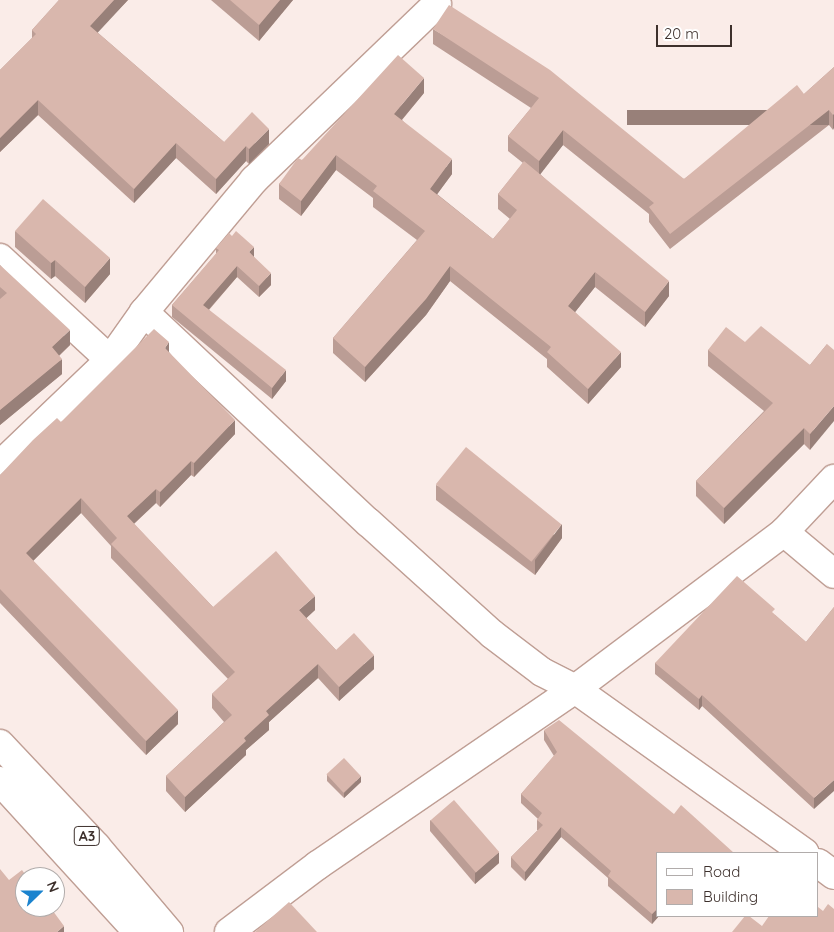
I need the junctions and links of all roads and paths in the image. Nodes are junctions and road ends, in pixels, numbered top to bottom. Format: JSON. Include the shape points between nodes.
{"nodes":[{"id":1,"x":437,"y":4,"type":"dead end"},
{"id":2,"x":0,"y":258,"type":"edge"},
{"id":3,"x":144,"y":312,"type":"junction"},
{"id":4,"x":110,"y":360,"type":"junction"},
{"id":5,"x":0,"y":465,"type":"edge"},
{"id":6,"x":834,"y":479,"type":"edge"},
{"id":7,"x":784,"y":532,"type":"junction"},
{"id":8,"x":834,"y":574,"type":"edge"},
{"id":9,"x":575,"y":689,"type":"junction"},
{"id":10,"x":0,"y":744,"type":"edge"},
{"id":11,"x":0,"y":781,"type":"edge"},
{"id":12,"x":804,"y":852,"type":"edge"},
{"id":13,"x":819,"y":864,"type":"edge"},
{"id":14,"x":834,"y":875,"type":"edge"},
{"id":15,"x":138,"y":932,"type":"edge"},
{"id":16,"x":169,"y":932,"type":"edge"},
{"id":17,"x":229,"y":932,"type":"edge"}],
"edges":[{"from":1,"to":3,"type":"main road","via":[[254,180]]},
{"from":2,"to":4,"type":"main road"},
{"from":3,"to":4,"type":"main road"},
{"from":3,"to":9,"type":"main road","via":[[492,634],[542,672]]},
{"from":4,"to":5,"type":"main road"},
{"from":6,"to":7,"type":"main road"},
{"from":7,"to":8,"type":"main road"},
{"from":7,"to":9,"type":"main road"},
{"from":9,"to":12,"type":"main road"},
{"from":9,"to":17,"type":"main road","via":[[318,865]]},
{"from":10,"to":16,"type":"main road","number":"A3","via":[[96,846]]},
{"from":11,"to":15,"type":"main road","number":"A3"},
{"from":13,"to":14,"type":"main road"}]}
